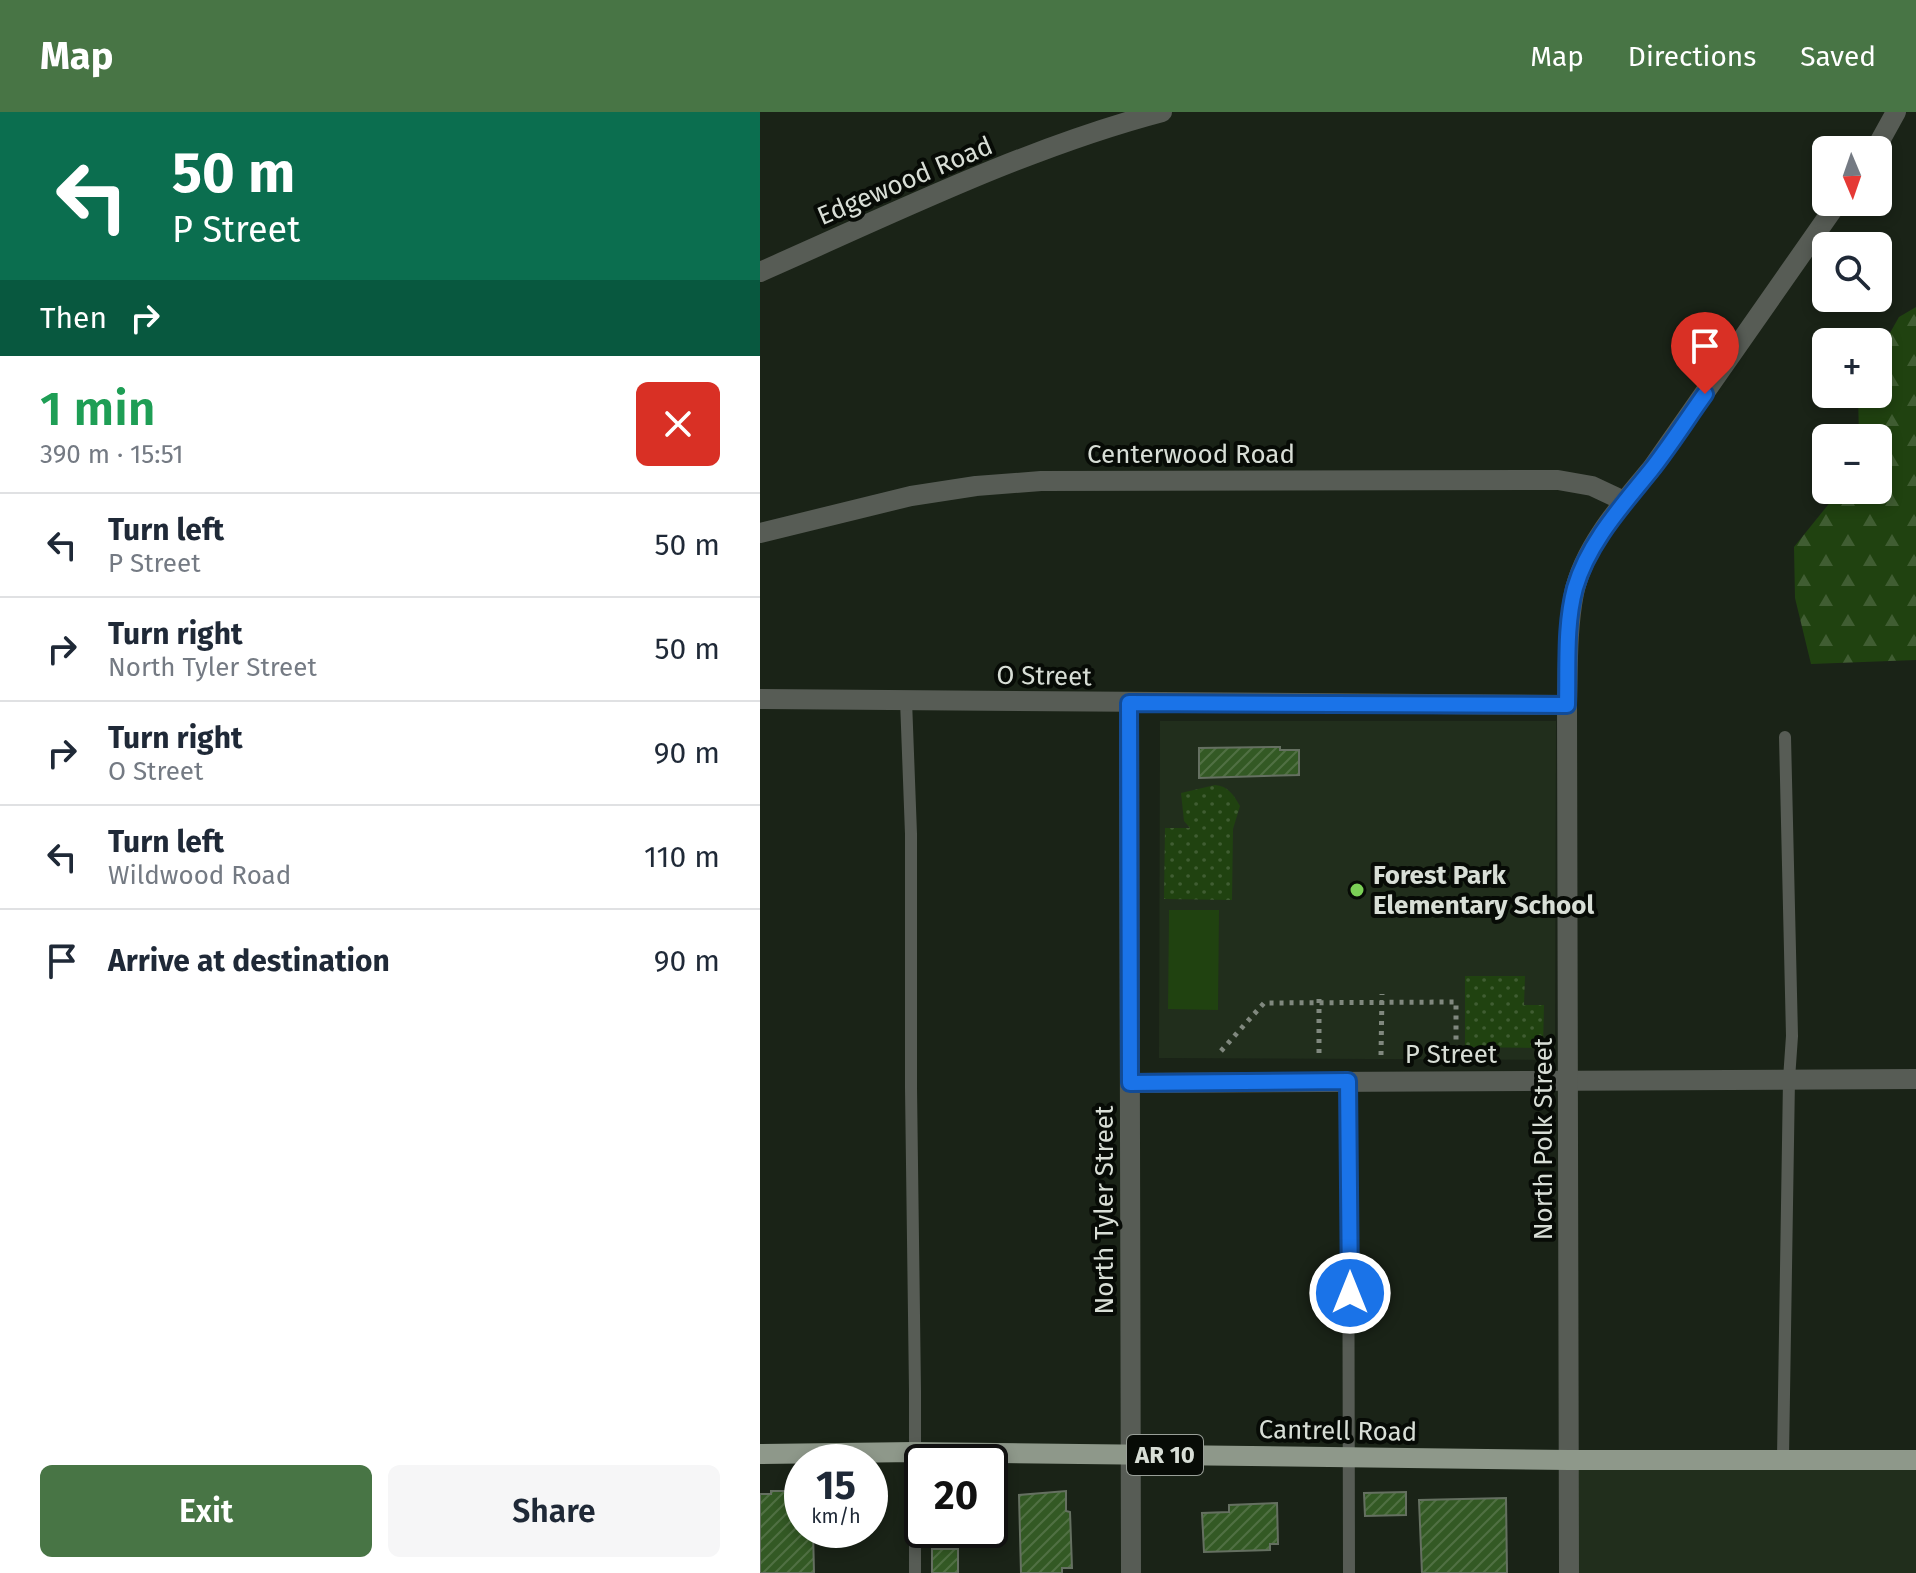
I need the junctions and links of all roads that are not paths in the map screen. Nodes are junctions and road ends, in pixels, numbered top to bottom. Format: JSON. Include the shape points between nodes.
{"nodes":[{"id":1,"x":1162,"y":112,"type":"edge"},
{"id":2,"x":1896,"y":112,"type":"edge"},
{"id":3,"x":1883,"y":136,"type":"edge"},
{"id":4,"x":1828,"y":216,"type":"edge"},
{"id":5,"x":760,"y":272,"type":"edge"},
{"id":6,"x":1624,"y":501,"type":"junction"},
{"id":7,"x":760,"y":533,"type":"edge"},
{"id":8,"x":760,"y":699,"type":"edge"},
{"id":9,"x":906,"y":700,"type":"junction"},
{"id":10,"x":1129,"y":703,"type":"junction"},
{"id":11,"x":1567,"y":705,"type":"junction"},
{"id":12,"x":1785,"y":737,"type":"dead end"},
{"id":13,"x":1568,"y":1079,"type":"junction"},
{"id":14,"x":1789,"y":1079,"type":"junction"},
{"id":15,"x":1916,"y":1079,"type":"edge"},
{"id":16,"x":1348,"y":1081,"type":"junction"},
{"id":17,"x":1130,"y":1083,"type":"junction"},
{"id":18,"x":915,"y":1444,"type":"edge"},
{"id":19,"x":904,"y":1452,"type":"edge"},
{"id":20,"x":760,"y":1454,"type":"edge"},
{"id":21,"x":1008,"y":1454,"type":"edge"},
{"id":22,"x":1130,"y":1456,"type":"junction"},
{"id":23,"x":1347,"y":1456,"type":"junction"},
{"id":24,"x":1783,"y":1458,"type":"junction"},
{"id":25,"x":1569,"y":1460,"type":"junction"},
{"id":26,"x":1916,"y":1460,"type":"edge"},
{"id":27,"x":915,"y":1548,"type":"edge"},
{"id":28,"x":915,"y":1573,"type":"edge"},
{"id":29,"x":1131,"y":1573,"type":"edge"},
{"id":30,"x":1349,"y":1573,"type":"edge"},
{"id":31,"x":1569,"y":1573,"type":"edge"}],
"edges":[{"from":1,"to":5,"type":"street","name":"Edgewood Road","via":[[1052,147]]},
{"from":2,"to":3,"type":"street"},
{"from":4,"to":6,"type":"street","name":"North Polk Street"},
{"from":6,"to":7,"type":"street","name":"Centerwood Road","via":[[1592,486],[1558,480],[1041,481],[911,496]]},
{"from":6,"to":11,"type":"street","name":"North Polk Street","via":[[1591,551],[1575,590]]},
{"from":8,"to":9,"type":"street","name":"O Street"},
{"from":9,"to":10,"type":"street","name":"O Street"},
{"from":9,"to":18,"type":"lane"},
{"from":10,"to":11,"type":"street","name":"O Street"},
{"from":10,"to":17,"type":"street","name":"North Tyler Street"},
{"from":11,"to":13,"type":"street","name":"North Polk Street"},
{"from":12,"to":14,"type":"lane"},
{"from":13,"to":14,"type":"street","name":"P Street"},
{"from":13,"to":16,"type":"street","name":"P Street"},
{"from":13,"to":25,"type":"street","name":"North Polk Street"},
{"from":14,"to":15,"type":"street","name":"P Street"},
{"from":14,"to":24,"type":"lane"},
{"from":16,"to":17,"type":"street","name":"P Street"},
{"from":16,"to":23,"type":"lane"},
{"from":17,"to":22,"type":"street","name":"North Tyler Street"},
{"from":19,"to":20,"type":"main road","name":"Cantrell Road","number":"AR 10"},
{"from":21,"to":22,"type":"main road","name":"Cantrell Road","number":"AR 10"},
{"from":22,"to":23,"type":"main road","name":"Cantrell Road","number":"AR 10"},
{"from":22,"to":29,"type":"street","name":"North Tyler Street"},
{"from":23,"to":25,"type":"main road","name":"Cantrell Road","number":"AR 10"},
{"from":23,"to":30,"type":"lane"},
{"from":24,"to":25,"type":"main road","name":"Cantrell Road","number":"AR 10"},
{"from":24,"to":26,"type":"main road","name":"Cantrell Road","number":"AR 10"},
{"from":25,"to":31,"type":"street","name":"North Polk Street"},
{"from":27,"to":28,"type":"lane"}]}
